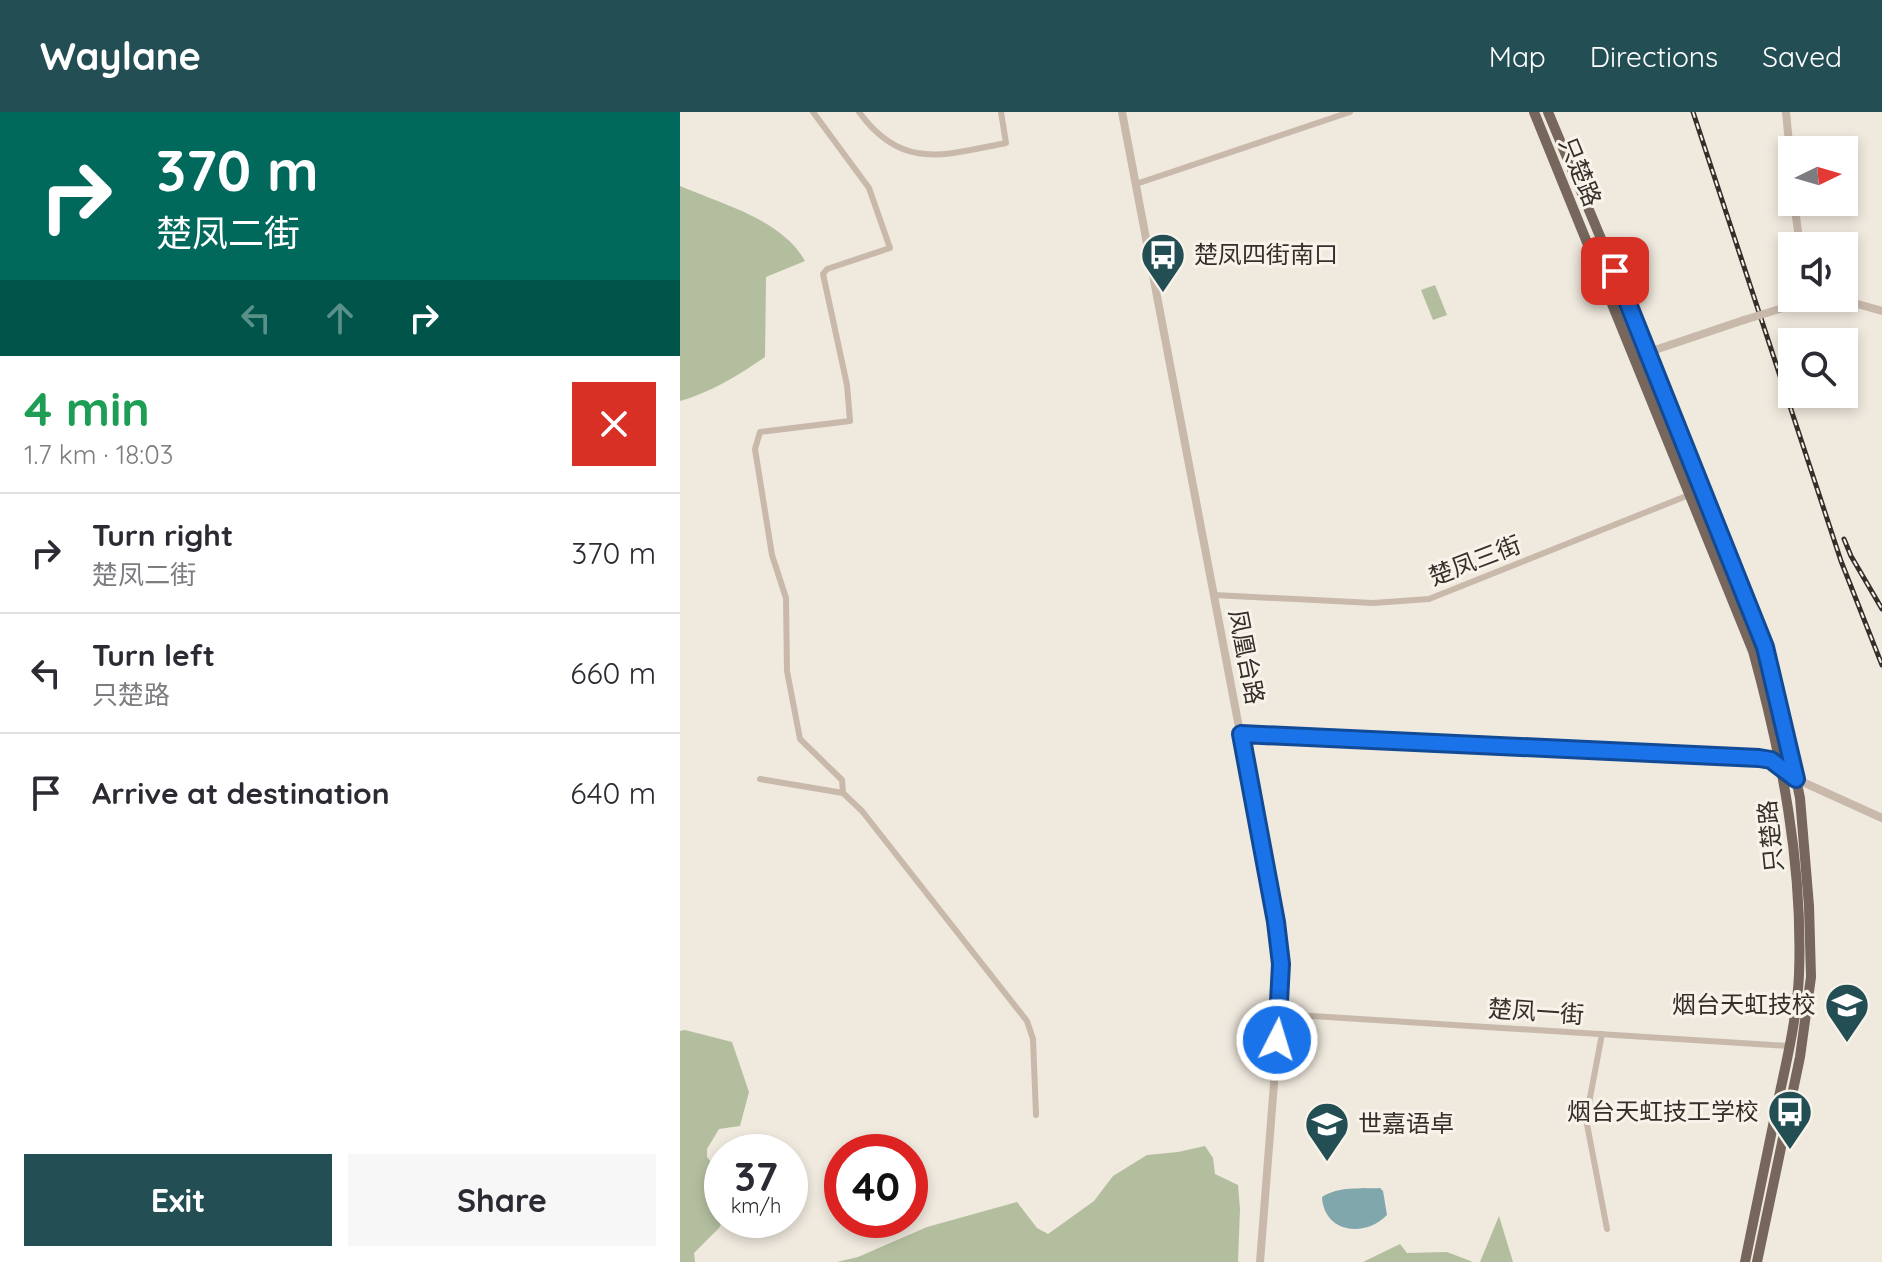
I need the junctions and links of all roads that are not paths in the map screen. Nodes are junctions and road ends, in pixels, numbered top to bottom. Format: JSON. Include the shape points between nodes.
{"nodes":[{"id":1,"x":813,"y":112,"type":"edge"},
{"id":2,"x":859,"y":112,"type":"edge"},
{"id":3,"x":1001,"y":112,"type":"edge"},
{"id":4,"x":1122,"y":112,"type":"edge"},
{"id":5,"x":1350,"y":112,"type":"edge"},
{"id":6,"x":1534,"y":112,"type":"edge"},
{"id":7,"x":1548,"y":112,"type":"edge"},
{"id":8,"x":1786,"y":112,"type":"edge"},
{"id":9,"x":1788,"y":136,"type":"edge"},
{"id":10,"x":1136,"y":184,"type":"junction"},
{"id":11,"x":1858,"y":304,"type":"edge"},
{"id":12,"x":1778,"y":310,"type":"edge"},
{"id":13,"x":1882,"y":311,"type":"edge"},
{"id":14,"x":1648,"y":351,"type":"junction"},
{"id":15,"x":1634,"y":357,"type":"junction"},
{"id":16,"x":1689,"y":495,"type":"junction"},
{"id":17,"x":1214,"y":595,"type":"junction"},
{"id":18,"x":1241,"y":734,"type":"junction"},
{"id":19,"x":1783,"y":770,"type":"junction"},
{"id":20,"x":760,"y":779,"type":"dead end"},
{"id":21,"x":1796,"y":779,"type":"junction"},
{"id":22,"x":843,"y":793,"type":"junction"},
{"id":23,"x":1882,"y":818,"type":"edge"},
{"id":24,"x":1280,"y":1014,"type":"junction"},
{"id":25,"x":1602,"y":1034,"type":"junction"},
{"id":26,"x":1789,"y":1046,"type":"junction"},
{"id":27,"x":1036,"y":1115,"type":"dead end"},
{"id":28,"x":1607,"y":1229,"type":"dead end"},
{"id":29,"x":1260,"y":1262,"type":"edge"},
{"id":30,"x":1745,"y":1262,"type":"edge"},
{"id":31,"x":1757,"y":1262,"type":"edge"}],
"edges":[{"from":1,"to":22,"type":"street","via":[[869,188],[890,248],[823,274],[850,421],[760,432],[755,449],[772,555],[786,598],[787,671],[800,739],[842,780]]},
{"from":2,"to":3,"type":"street","via":[[889,143],[912,154],[944,155],[1006,143]]},
{"from":4,"to":10,"type":"street","name":"凤凰台路"},
{"from":5,"to":10,"type":"street"},
{"from":6,"to":15,"type":"main road","name":"只楚路"},
{"from":7,"to":14,"type":"main road","name":"只楚路"},
{"from":8,"to":9,"type":"street"},
{"from":10,"to":17,"type":"street","name":"凤凰台路"},
{"from":11,"to":13,"type":"street"},
{"from":12,"to":14,"type":"street","bridge":true},
{"from":14,"to":15,"type":"street"},
{"from":14,"to":21,"type":"main road","name":"只楚路","via":[[1765,647]]},
{"from":15,"to":16,"type":"main road","name":"只楚路"},
{"from":16,"to":17,"type":"street","name":"楚凤三街","via":[[1429,599],[1373,603]]},
{"from":16,"to":19,"type":"main road","name":"只楚路","via":[[1753,651]]},
{"from":17,"to":18,"type":"street","name":"凤凰台路"},
{"from":18,"to":19,"type":"street","via":[[1747,757],[1771,760]]},
{"from":18,"to":24,"type":"street","name":"凤凰台路","via":[[1276,922]]},
{"from":19,"to":21,"type":"street"},
{"from":19,"to":26,"type":"main road","name":"只楚路","via":[[1799,977]]},
{"from":20,"to":22,"type":"street"},
{"from":21,"to":23,"type":"street"},
{"from":21,"to":31,"type":"main road","name":"只楚路","via":[[1811,977],[1800,1057]]},
{"from":22,"to":27,"type":"street","via":[[1027,1021],[1033,1039]]},
{"from":24,"to":25,"type":"street","name":"楚凤一街"},
{"from":24,"to":29,"type":"street","name":"凤凰台路"},
{"from":25,"to":26,"type":"street","name":"楚凤一街"},
{"from":25,"to":28,"type":"street","via":[[1586,1119]]},
{"from":26,"to":30,"type":"main road","name":"只楚路"}]}
